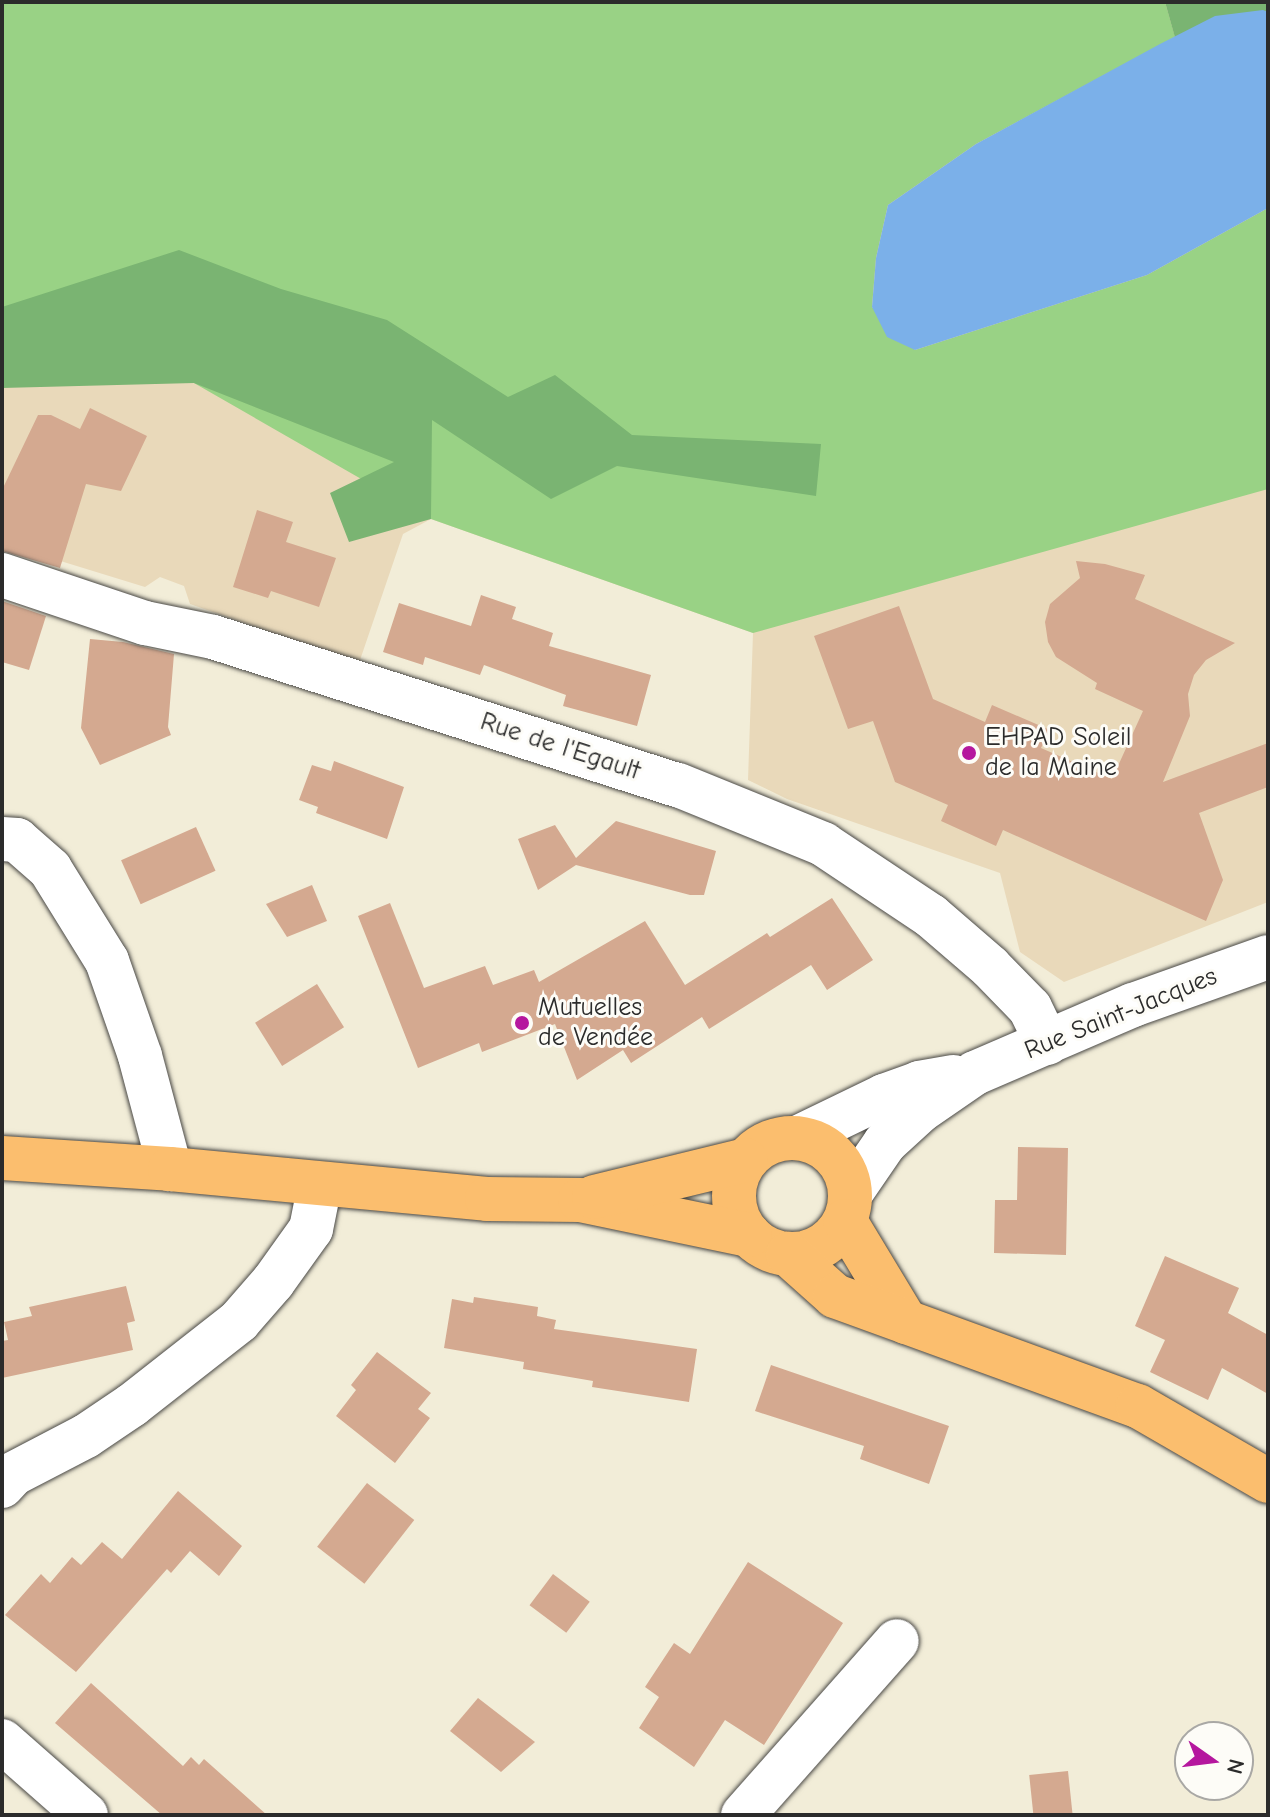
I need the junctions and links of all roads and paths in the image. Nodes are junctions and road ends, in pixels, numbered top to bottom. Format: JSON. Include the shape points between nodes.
{"nodes":[{"id":1,"x":2,"y":575,"type":"edge"},
{"id":2,"x":2,"y":839,"type":"edge"},
{"id":3,"x":1268,"y":957,"type":"edge"},
{"id":4,"x":1047,"y":1043,"type":"junction"},
{"id":5,"x":975,"y":1073,"type":"junction"},
{"id":6,"x":797,"y":1138,"type":"junction"},
{"id":7,"x":2,"y":1158,"type":"edge"},
{"id":8,"x":746,"y":1160,"type":"junction"},
{"id":9,"x":170,"y":1169,"type":"junction"},
{"id":10,"x":320,"y":1184,"type":"junction"},
{"id":11,"x":580,"y":1200,"type":"junction"},
{"id":12,"x":847,"y":1208,"type":"junction"},
{"id":13,"x":749,"y":1235,"type":"junction"},
{"id":14,"x":788,"y":1254,"type":"junction"},
{"id":15,"x":906,"y":1322,"type":"junction"},
{"id":16,"x":1268,"y":1481,"type":"edge"},
{"id":17,"x":2,"y":1486,"type":"edge"},
{"id":18,"x":897,"y":1641,"type":"dead end"},
{"id":19,"x":2,"y":1741,"type":"edge"},
{"id":20,"x":86,"y":1815,"type":"edge"},
{"id":21,"x":743,"y":1815,"type":"edge"}],
"edges":[{"from":1,"to":4,"type":"street","name":"Rue de l'Egault","via":[[678,785],[823,844],[931,916],[990,967],[1030,1008]]},
{"from":2,"to":9,"type":"street","via":[[17,840],[50,869],[107,961],[140,1056]]},
{"from":3,"to":4,"type":"street","name":"Rue Saint-Jacques","via":[[1133,1005]]},
{"from":4,"to":5,"type":"street","name":"Rue Saint-Jacques"},
{"from":5,"to":6,"type":"street","name":"Rue Saint-Jacques","via":[[919,1083]]},
{"from":5,"to":12,"type":"street","name":"Rue Saint-Jacques","via":[[885,1143]]},
{"from":6,"to":8,"type":"main road","via":[[770,1143]]},
{"from":6,"to":12,"type":"main road","via":[[814,1142],[840,1163],[848,1178]]},
{"from":7,"to":9,"type":"main road"},
{"from":8,"to":11,"type":"main road"},
{"from":8,"to":13,"type":"main road","via":[[734,1198]]},
{"from":9,"to":10,"type":"main road"},
{"from":10,"to":11,"type":"main road","via":[[487,1199]]},
{"from":10,"to":17,"type":"street","via":[[311,1229],[239,1321],[132,1405],[13,1474]]},
{"from":11,"to":13,"type":"main road"},
{"from":12,"to":14,"type":"main road","via":[[821,1246]]},
{"from":12,"to":15,"type":"main road"},
{"from":13,"to":14,"type":"main road"},
{"from":14,"to":15,"type":"main road","via":[[835,1296]]},
{"from":15,"to":16,"type":"main road","via":[[1138,1406]]},
{"from":18,"to":21,"type":"street"},
{"from":19,"to":20,"type":"street"}]}
